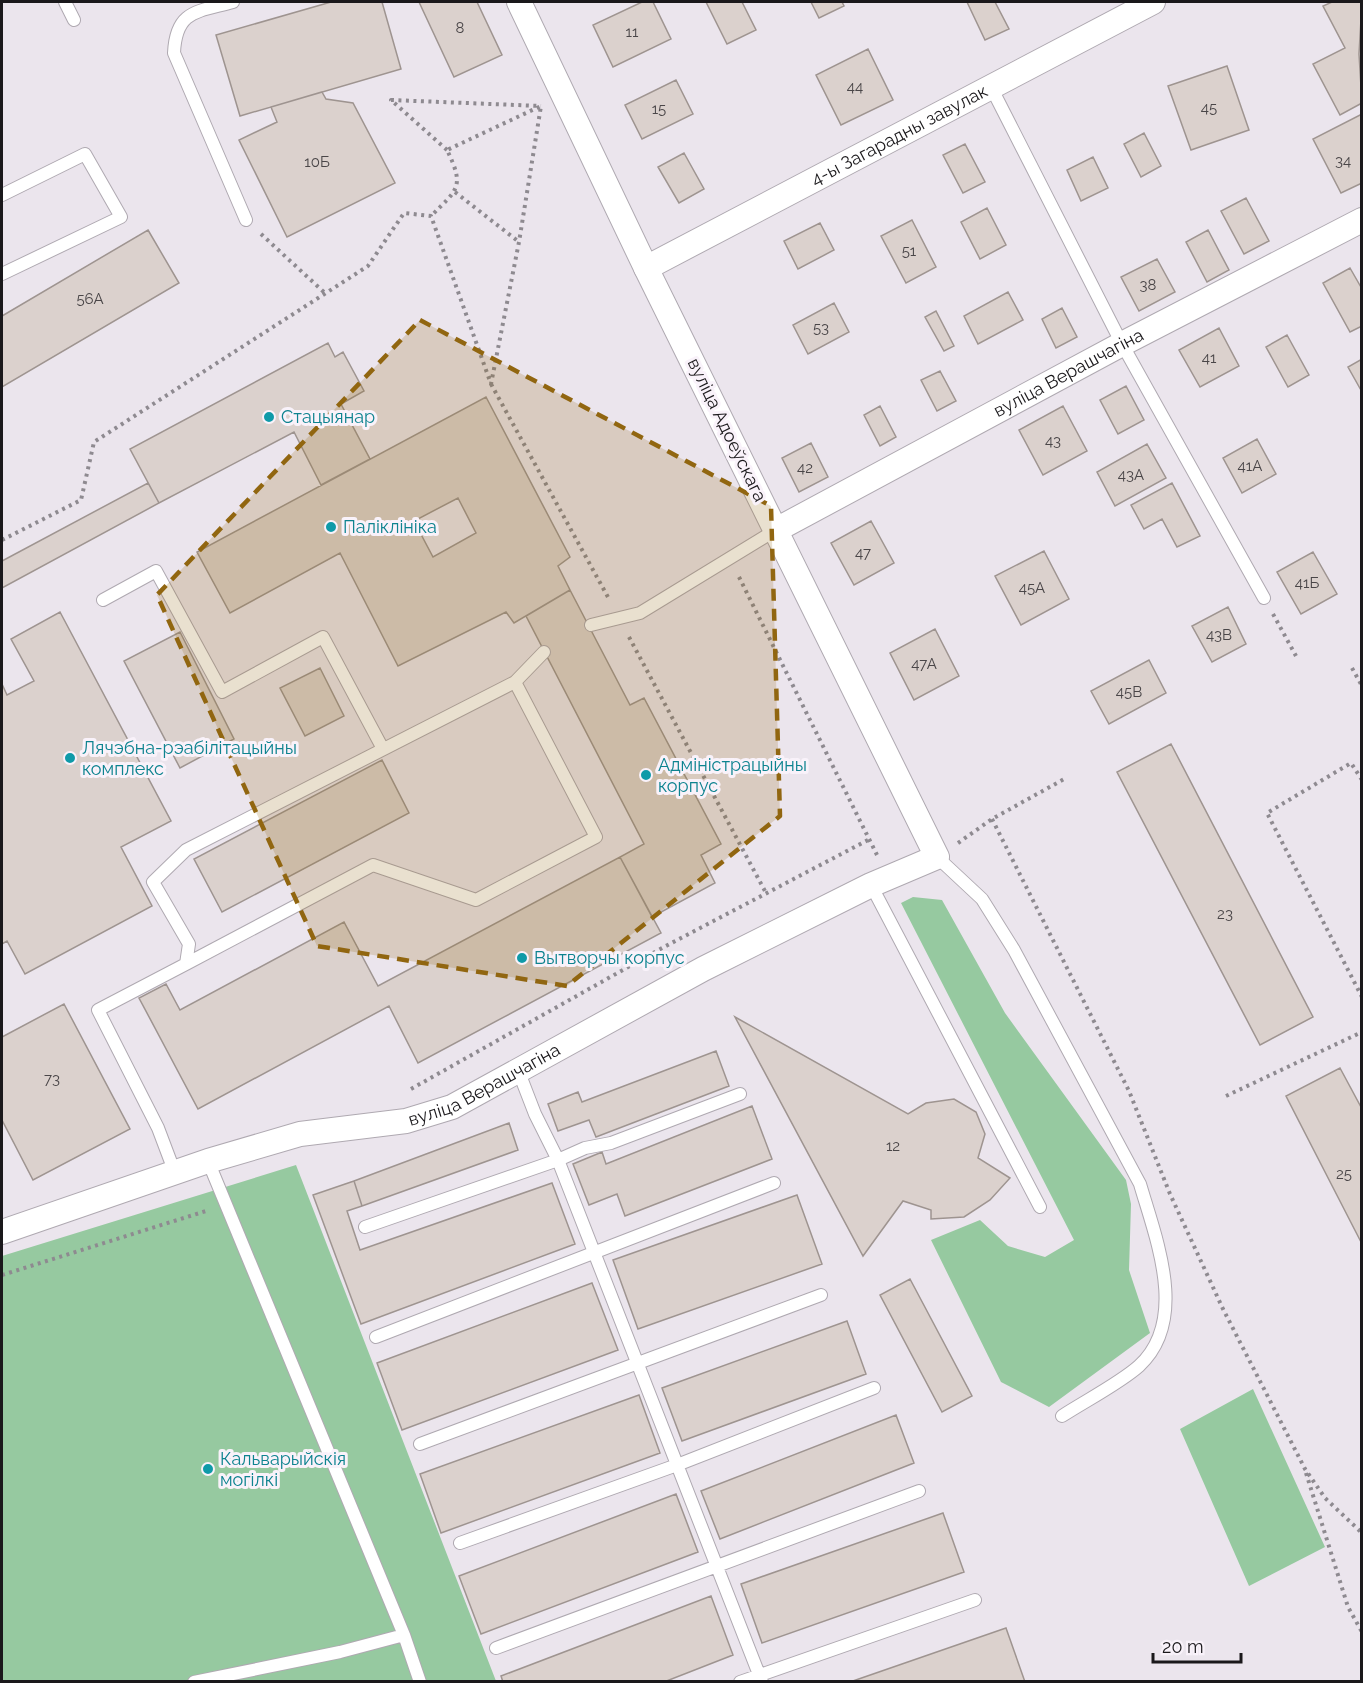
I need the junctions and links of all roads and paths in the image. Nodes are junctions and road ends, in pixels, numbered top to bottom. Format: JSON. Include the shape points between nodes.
{"nodes":[{"id":1,"x":65,"y":2,"type":"edge"},
{"id":2,"x":232,"y":2,"type":"edge"},
{"id":3,"x":519,"y":2,"type":"edge"},
{"id":4,"x":1153,"y":2,"type":"edge"},
{"id":5,"x":74,"y":20,"type":"dead end"},
{"id":6,"x":991,"y":87,"type":"junction"},
{"id":7,"x":541,"y":106,"type":"junction"},
{"id":8,"x":447,"y":150,"type":"junction"},
{"id":9,"x":455,"y":192,"type":"junction"},
{"id":10,"x":2,"y":195,"type":"edge"},
{"id":11,"x":431,"y":216,"type":"junction"},
{"id":12,"x":246,"y":220,"type":"joint"},
{"id":13,"x":1360,"y":223,"type":"edge"},
{"id":14,"x":519,"y":242,"type":"junction"},
{"id":15,"x":646,"y":268,"type":"junction"},
{"id":16,"x":2,"y":274,"type":"edge"},
{"id":17,"x":326,"y":294,"type":"junction"},
{"id":18,"x":1122,"y":344,"type":"junction"},
{"id":19,"x":776,"y":530,"type":"junction"},
{"id":20,"x":2,"y":540,"type":"edge"},
{"id":21,"x":730,"y":558,"type":"junction"},
{"id":22,"x":1264,"y":598,"type":"joint"},
{"id":23,"x":103,"y":600,"type":"dead end"},
{"id":24,"x":591,"y":625,"type":"dead end"},
{"id":25,"x":544,"y":652,"type":"dead end"},
{"id":26,"x":1296,"y":656,"type":"dead end"},
{"id":27,"x":1352,"y":668,"type":"dead end"},
{"id":28,"x":515,"y":682,"type":"junction"},
{"id":29,"x":1362,"y":686,"type":"edge"},
{"id":30,"x":383,"y":749,"type":"junction"},
{"id":31,"x":1066,"y":778,"type":"dead end"},
{"id":32,"x":1362,"y":780,"type":"edge"},
{"id":33,"x":992,"y":819,"type":"junction"},
{"id":34,"x":868,"y":840,"type":"junction"},
{"id":35,"x":937,"y":857,"type":"junction"},
{"id":36,"x":881,"y":880,"type":"junction"},
{"id":37,"x":186,"y":964,"type":"junction"},
{"id":38,"x":1362,"y":997,"type":"edge"},
{"id":39,"x":1362,"y":1032,"type":"edge"},
{"id":40,"x":519,"y":1070,"type":"junction"},
{"id":41,"x":403,"y":1094,"type":"dead end"},
{"id":42,"x":740,"y":1094,"type":"dead end"},
{"id":43,"x":1226,"y":1096,"type":"dead end"},
{"id":44,"x":558,"y":1160,"type":"junction"},
{"id":45,"x":208,"y":1161,"type":"junction"},
{"id":46,"x":175,"y":1173,"type":"junction"},
{"id":47,"x":774,"y":1183,"type":"dead end"},
{"id":48,"x":224,"y":1206,"type":"junction"},
{"id":49,"x":1040,"y":1207,"type":"dead end"},
{"id":50,"x":365,"y":1227,"type":"dead end"},
{"id":51,"x":2,"y":1232,"type":"edge"},
{"id":52,"x":593,"y":1251,"type":"junction"},
{"id":53,"x":2,"y":1275,"type":"edge"},
{"id":54,"x":821,"y":1295,"type":"dead end"},
{"id":55,"x":376,"y":1337,"type":"dead end"},
{"id":56,"x":637,"y":1364,"type":"junction"},
{"id":57,"x":874,"y":1388,"type":"dead end"},
{"id":58,"x":1062,"y":1416,"type":"dead end"},
{"id":59,"x":420,"y":1444,"type":"dead end"},
{"id":60,"x":677,"y":1465,"type":"junction"},
{"id":61,"x":1305,"y":1470,"type":"junction"},
{"id":62,"x":919,"y":1491,"type":"dead end"},
{"id":63,"x":1362,"y":1533,"type":"edge"},
{"id":64,"x":460,"y":1543,"type":"dead end"},
{"id":65,"x":717,"y":1566,"type":"junction"},
{"id":66,"x":975,"y":1600,"type":"dead end"},
{"id":67,"x":1362,"y":1632,"type":"edge"},
{"id":68,"x":404,"y":1635,"type":"junction"},
{"id":69,"x":496,"y":1648,"type":"dead end"},
{"id":70,"x":760,"y":1678,"type":"edge"},
{"id":71,"x":194,"y":1682,"type":"edge"},
{"id":72,"x":420,"y":1682,"type":"edge"},
{"id":73,"x":740,"y":1682,"type":"edge"}],
"edges":[{"from":1,"to":5,"type":"lane"},
{"from":2,"to":12,"type":"lane","via":[[191,14],[175,33],[174,53]]},
{"from":3,"to":15,"type":"street","name":"вуліца Адоеўскага"},
{"from":4,"to":6,"type":"street","name":"4-ы Загарадны завулак"},
{"from":6,"to":15,"type":"street","name":"4-ы Загарадны завулак"},
{"from":6,"to":18,"type":"lane"},
{"from":7,"to":8,"type":"path"},
{"from":7,"to":8,"type":"path","via":[[391,100]]},
{"from":7,"to":14,"type":"path"},
{"from":8,"to":9,"type":"path","via":[[458,172]]},
{"from":9,"to":11,"type":"path"},
{"from":9,"to":14,"type":"path"},
{"from":10,"to":16,"type":"lane","via":[[85,154],[121,217]]},
{"from":11,"to":14,"type":"path","via":[[491,384]]},
{"from":11,"to":17,"type":"path","via":[[404,213],[368,266]]},
{"from":12,"to":17,"type":"path"},
{"from":13,"to":18,"type":"street","name":"вуліца Верашчагіна"},
{"from":15,"to":19,"type":"street","name":"вуліца Адоеўскага"},
{"from":17,"to":20,"type":"path","via":[[94,442],[81,500]]},
{"from":18,"to":19,"type":"street","name":"вуліца Верашчагіна"},
{"from":18,"to":22,"type":"lane"},
{"from":19,"to":21,"type":"lane"},
{"from":19,"to":35,"type":"street","name":"вуліца Адоеўскага"},
{"from":21,"to":24,"type":"lane","via":[[640,613]]},
{"from":21,"to":34,"type":"path"},
{"from":22,"to":26,"type":"path"},
{"from":23,"to":30,"type":"lane","via":[[156,571],[222,692],[323,637]]},
{"from":25,"to":28,"type":"lane"},
{"from":27,"to":29,"type":"path"},
{"from":28,"to":30,"type":"lane"},
{"from":28,"to":37,"type":"lane","via":[[596,837],[476,900],[373,865]]},
{"from":30,"to":37,"type":"lane","via":[[186,850],[153,882],[189,944]]},
{"from":31,"to":33,"type":"path"},
{"from":32,"to":38,"type":"path","via":[[1351,763],[1267,813]]},
{"from":33,"to":35,"type":"path"},
{"from":33,"to":61,"type":"path","via":[[1129,1091],[1170,1194],[1218,1298]]},
{"from":34,"to":36,"type":"path"},
{"from":34,"to":41,"type":"path","via":[[662,948]]},
{"from":35,"to":36,"type":"street","name":"вуліца Верашчагіна"},
{"from":35,"to":58,"type":"lane","via":[[982,899],[1014,950],[1140,1184],[1151,1222],[1166,1301],[1160,1338],[1139,1366]]},
{"from":36,"to":40,"type":"street","name":"вуліца Верашчагіна","via":[[703,969]]},
{"from":36,"to":49,"type":"lane"},
{"from":37,"to":46,"type":"lane","via":[[98,1010],[158,1128]]},
{"from":39,"to":43,"type":"path"},
{"from":40,"to":44,"type":"lane"},
{"from":40,"to":45,"type":"street","name":"вуліца Верашчагіна","via":[[452,1107],[406,1122],[300,1134]]},
{"from":42,"to":44,"type":"lane"},
{"from":44,"to":50,"type":"lane"},
{"from":44,"to":52,"type":"lane"},
{"from":45,"to":46,"type":"street","name":"вуліца Верашчагіна"},
{"from":45,"to":48,"type":"lane"},
{"from":46,"to":51,"type":"street","name":"вуліца Верашчагіна"},
{"from":47,"to":52,"type":"lane"},
{"from":48,"to":53,"type":"path"},
{"from":48,"to":68,"type":"lane"},
{"from":52,"to":55,"type":"lane"},
{"from":52,"to":56,"type":"lane"},
{"from":54,"to":56,"type":"lane"},
{"from":56,"to":59,"type":"lane"},
{"from":56,"to":60,"type":"lane"},
{"from":57,"to":60,"type":"lane"},
{"from":60,"to":64,"type":"lane"},
{"from":60,"to":65,"type":"lane"},
{"from":61,"to":63,"type":"path","via":[[1325,1498]]},
{"from":61,"to":67,"type":"path","via":[[1348,1607]]},
{"from":62,"to":65,"type":"lane"},
{"from":65,"to":69,"type":"lane"},
{"from":65,"to":70,"type":"lane"},
{"from":66,"to":70,"type":"lane"},
{"from":68,"to":71,"type":"lane"},
{"from":68,"to":72,"type":"lane"},
{"from":70,"to":73,"type":"lane"}]}
